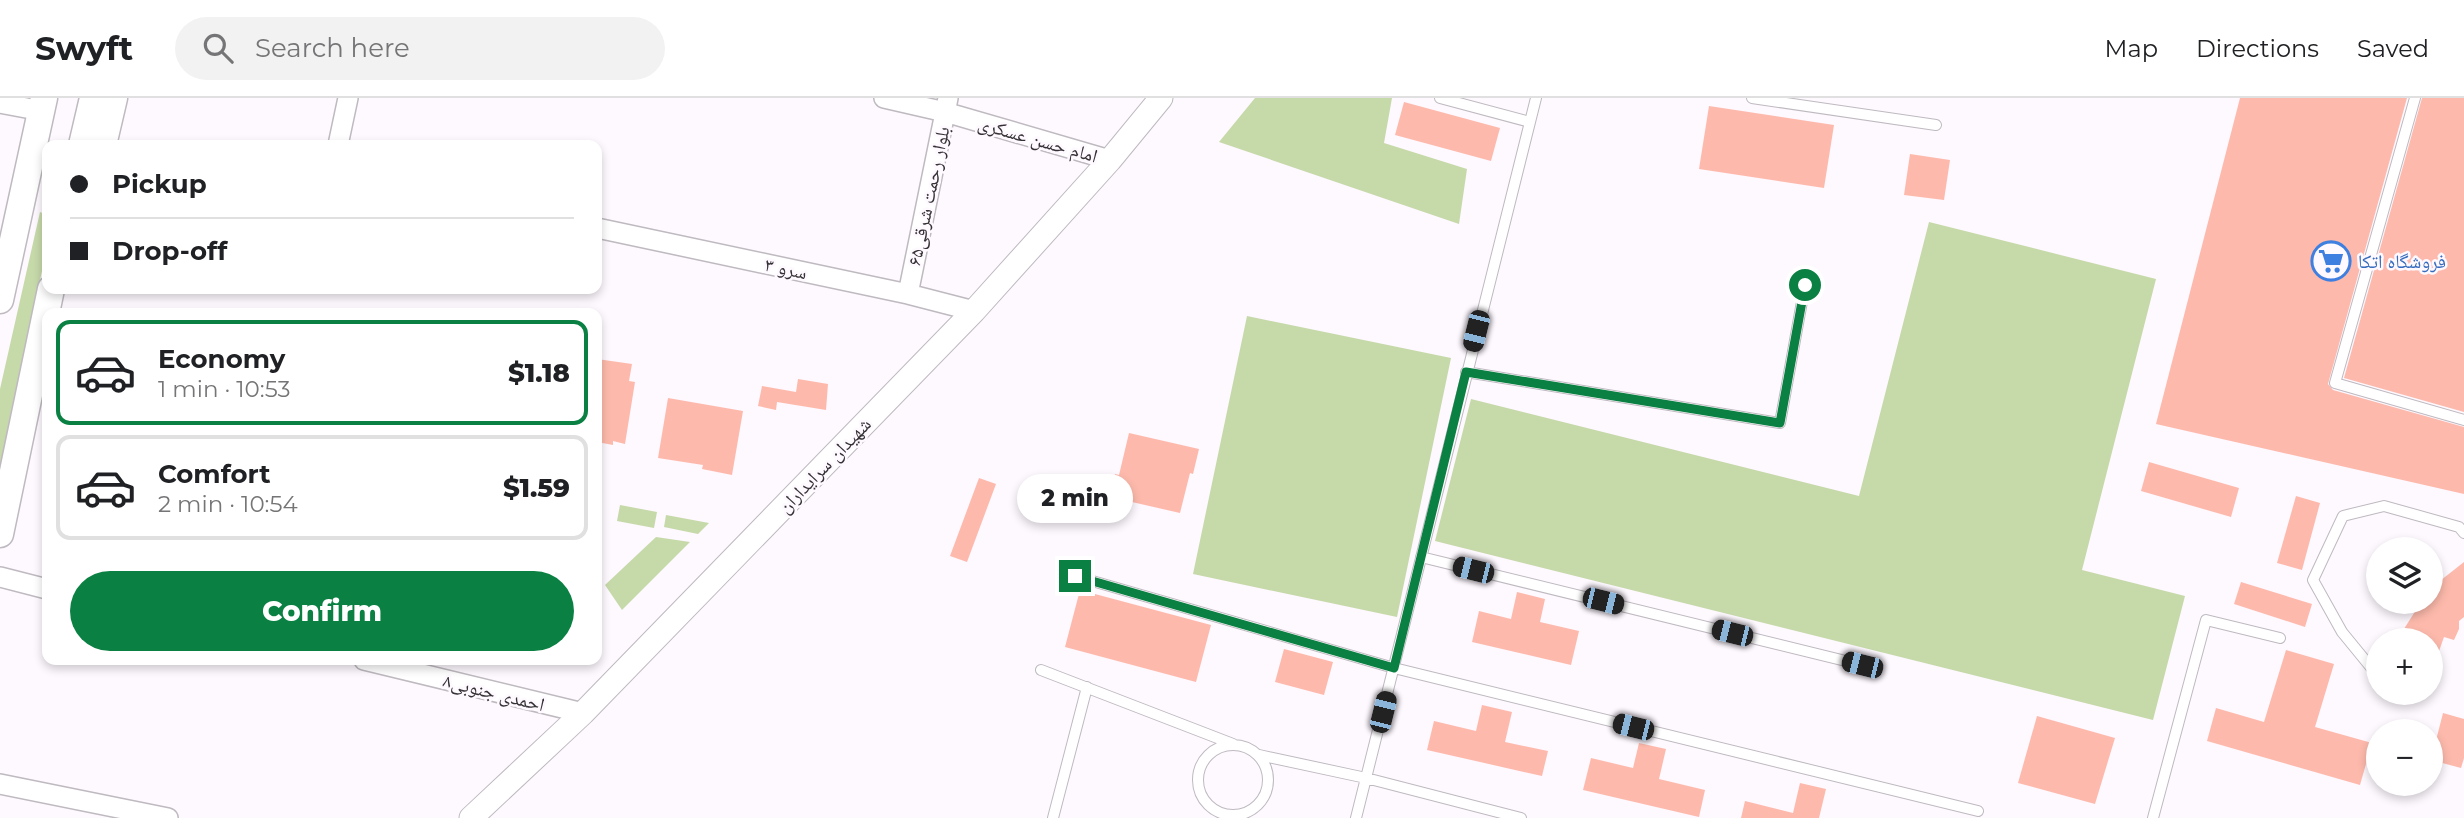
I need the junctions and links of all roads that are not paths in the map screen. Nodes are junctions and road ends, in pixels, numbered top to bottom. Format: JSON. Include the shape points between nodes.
{"nodes":[{"id":1,"x":93,"y":98,"type":"edge"},
{"id":2,"x":114,"y":98,"type":"edge"},
{"id":3,"x":348,"y":98,"type":"edge"},
{"id":4,"x":884,"y":98,"type":"edge"},
{"id":5,"x":1161,"y":98,"type":"edge"},
{"id":6,"x":1440,"y":98,"type":"edge"},
{"id":7,"x":1536,"y":98,"type":"edge"},
{"id":8,"x":1752,"y":98,"type":"edge"},
{"id":9,"x":2415,"y":98,"type":"edge"},
{"id":10,"x":50,"y":102,"type":"edge"},
{"id":11,"x":0,"y":103,"type":"edge"},
{"id":12,"x":946,"y":105,"type":"edge"},
{"id":13,"x":1530,"y":122,"type":"junction"},
{"id":14,"x":1936,"y":125,"type":"dead end"},
{"id":15,"x":51,"y":140,"type":"edge"},
{"id":16,"x":83,"y":140,"type":"edge"},
{"id":17,"x":104,"y":140,"type":"edge"},
{"id":18,"x":339,"y":140,"type":"edge"},
{"id":19,"x":1110,"y":160,"type":"junction"},
{"id":20,"x":42,"y":173,"type":"edge"},
{"id":21,"x":602,"y":229,"type":"edge"},
{"id":22,"x":1805,"y":285,"type":"dead end"},
{"id":23,"x":1,"y":294,"type":"edge"},
{"id":24,"x":908,"y":294,"type":"junction"},
{"id":25,"x":974,"y":311,"type":"junction"},
{"id":26,"x":42,"y":330,"type":"edge"},
{"id":27,"x":1466,"y":372,"type":"junction"},
{"id":28,"x":2464,"y":420,"type":"edge"},
{"id":29,"x":2464,"y":533,"type":"edge"},
{"id":30,"x":0,"y":534,"type":"edge"},
{"id":31,"x":1421,"y":557,"type":"junction"},
{"id":32,"x":1075,"y":576,"type":"dead end"},
{"id":33,"x":0,"y":577,"type":"edge"},
{"id":34,"x":42,"y":588,"type":"edge"},
{"id":35,"x":2280,"y":638,"type":"dead end"},
{"id":36,"x":2366,"y":661,"type":"edge"},
{"id":37,"x":385,"y":665,"type":"edge"},
{"id":38,"x":1862,"y":665,"type":"dead end"},
{"id":39,"x":1394,"y":668,"type":"junction"},
{"id":40,"x":1041,"y":670,"type":"dead end"},
{"id":41,"x":1087,"y":687,"type":"junction"},
{"id":42,"x":583,"y":713,"type":"junction"},
{"id":43,"x":1234,"y":744,"type":"junction"},
{"id":44,"x":1259,"y":755,"type":"junction"},
{"id":45,"x":1366,"y":778,"type":"junction"},
{"id":46,"x":0,"y":784,"type":"edge"},
{"id":47,"x":1978,"y":811,"type":"dead end"},
{"id":48,"x":1224,"y":816,"type":"edge"},
{"id":49,"x":168,"y":818,"type":"edge"},
{"id":50,"x":471,"y":818,"type":"edge"},
{"id":51,"x":1054,"y":818,"type":"edge"},
{"id":52,"x":1356,"y":818,"type":"edge"},
{"id":53,"x":1521,"y":818,"type":"edge"},
{"id":54,"x":2153,"y":818,"type":"edge"}],
"edges":[{"from":1,"to":16,"type":"main road"},
{"from":2,"to":17,"type":"main road"},
{"from":3,"to":18,"type":"street"},
{"from":4,"to":12,"type":"street","name":"امام حسن عسکری"},
{"from":5,"to":19,"type":"street","name":"شهیدان سرایداران"},
{"from":6,"to":13,"type":"lane"},
{"from":7,"to":13,"type":"lane"},
{"from":8,"to":14,"type":"lane"},
{"from":9,"to":28,"type":"lane","via":[[2335,383]]},
{"from":10,"to":11,"type":"street"},
{"from":10,"to":15,"type":"main road"},
{"from":10,"to":23,"type":"main road"},
{"from":12,"to":19,"type":"street","name":"امام حسن عسکری"},
{"from":12,"to":24,"type":"street","name":"بلوار رحمت شرقی۶۵"},
{"from":13,"to":27,"type":"lane"},
{"from":19,"to":25,"type":"street","name":"شهیدان سرایداران"},
{"from":20,"to":23,"type":"main road"},
{"from":21,"to":24,"type":"street","name":"سرو ۳"},
{"from":22,"to":27,"type":"lane","via":[[1780,423]]},
{"from":24,"to":25,"type":"street","name":"سرو ۳"},
{"from":25,"to":42,"type":"street","name":"شهیدان سرایداران"},
{"from":26,"to":30,"type":"main road"},
{"from":27,"to":31,"type":"lane"},
{"from":29,"to":36,"type":"lane","via":[[2459,527],[2384,506],[2343,516],[2313,580],[2342,632]]},
{"from":31,"to":38,"type":"lane"},
{"from":31,"to":39,"type":"lane"},
{"from":32,"to":39,"type":"lane"},
{"from":33,"to":34,"type":"street"},
{"from":35,"to":54,"type":"lane","via":[[2206,620]]},
{"from":37,"to":42,"type":"street","name":"احمدی جنوبی۸"},
{"from":39,"to":45,"type":"lane"},
{"from":39,"to":47,"type":"lane"},
{"from":40,"to":41,"type":"lane"},
{"from":41,"to":43,"type":"lane"},
{"from":41,"to":51,"type":"lane"},
{"from":42,"to":50,"type":"street","name":"شهیدان سرایداران"},
{"from":43,"to":44,"type":"lane"},
{"from":43,"to":48,"type":"lane","via":[[1208,755],[1199,771],[1202,798]]},
{"from":44,"to":45,"type":"lane"},
{"from":44,"to":48,"type":"lane","via":[[1268,771],[1264,798],[1243,814]]},
{"from":45,"to":52,"type":"lane"},
{"from":45,"to":53,"type":"lane"},
{"from":46,"to":49,"type":"street"}]}
